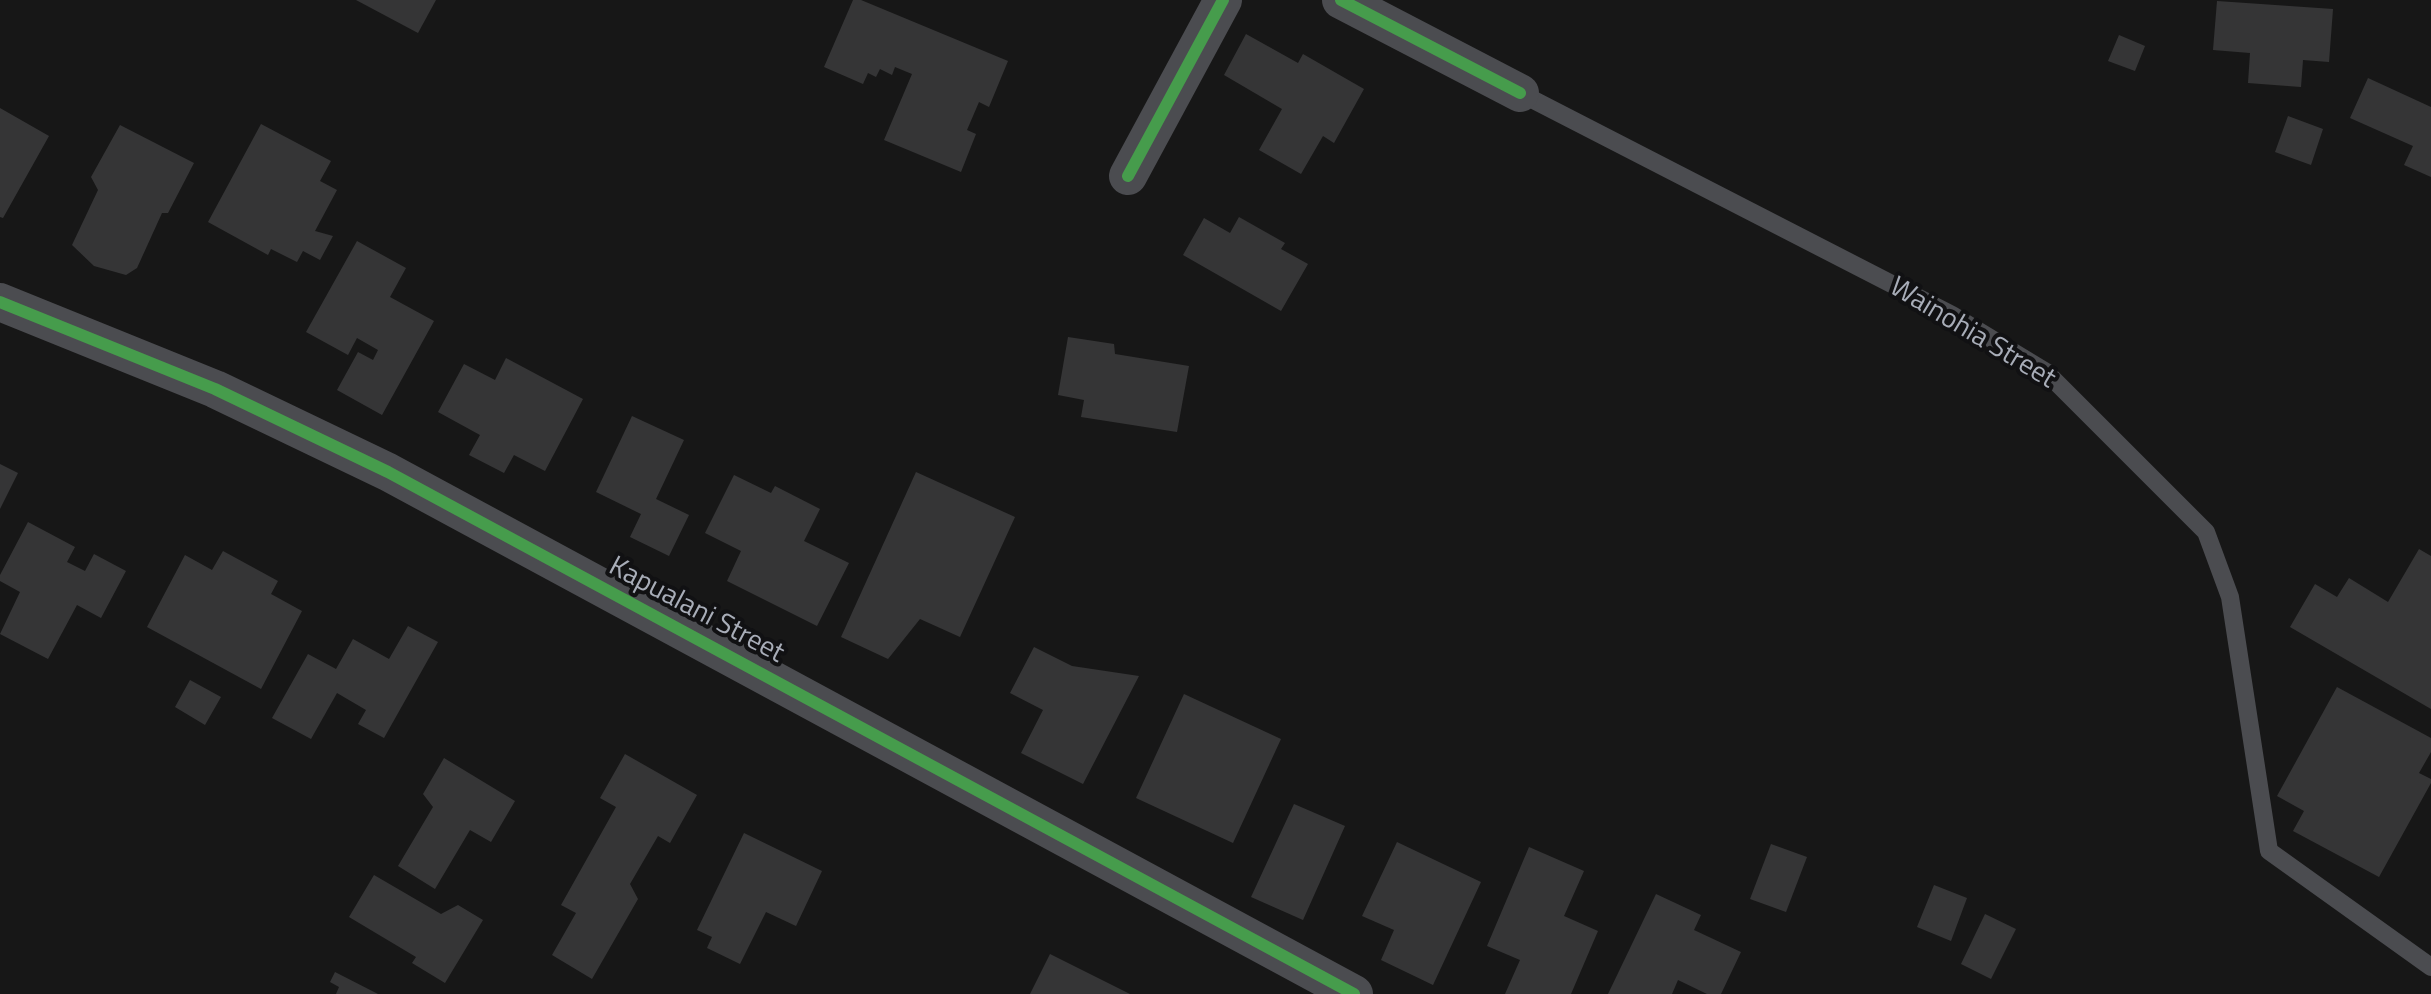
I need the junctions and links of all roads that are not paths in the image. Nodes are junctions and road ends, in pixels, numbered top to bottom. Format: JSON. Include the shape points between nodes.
{"nodes":[{"id":1,"x":1222,"y":0,"type":"edge"},
{"id":2,"x":1341,"y":0,"type":"edge"},
{"id":3,"x":1520,"y":93,"type":"joint"},
{"id":4,"x":1128,"y":176,"type":"dead end"},
{"id":5,"x":0,"y":302,"type":"edge"},
{"id":6,"x":2431,"y":967,"type":"edge"},
{"id":7,"x":1354,"y":994,"type":"edge"}],
"edges":[{"from":1,"to":4,"type":"street"},
{"from":2,"to":3,"type":"street","name":"Wainohia Street"},
{"from":3,"to":6,"type":"lane","name":"Wainohia Street","via":[[1952,315],[2046,372],[2206,532],[2230,597],[2269,851]]},
{"from":5,"to":7,"type":"street","name":"Kapualani Street","via":[[216,388],[388,472]]}]}
